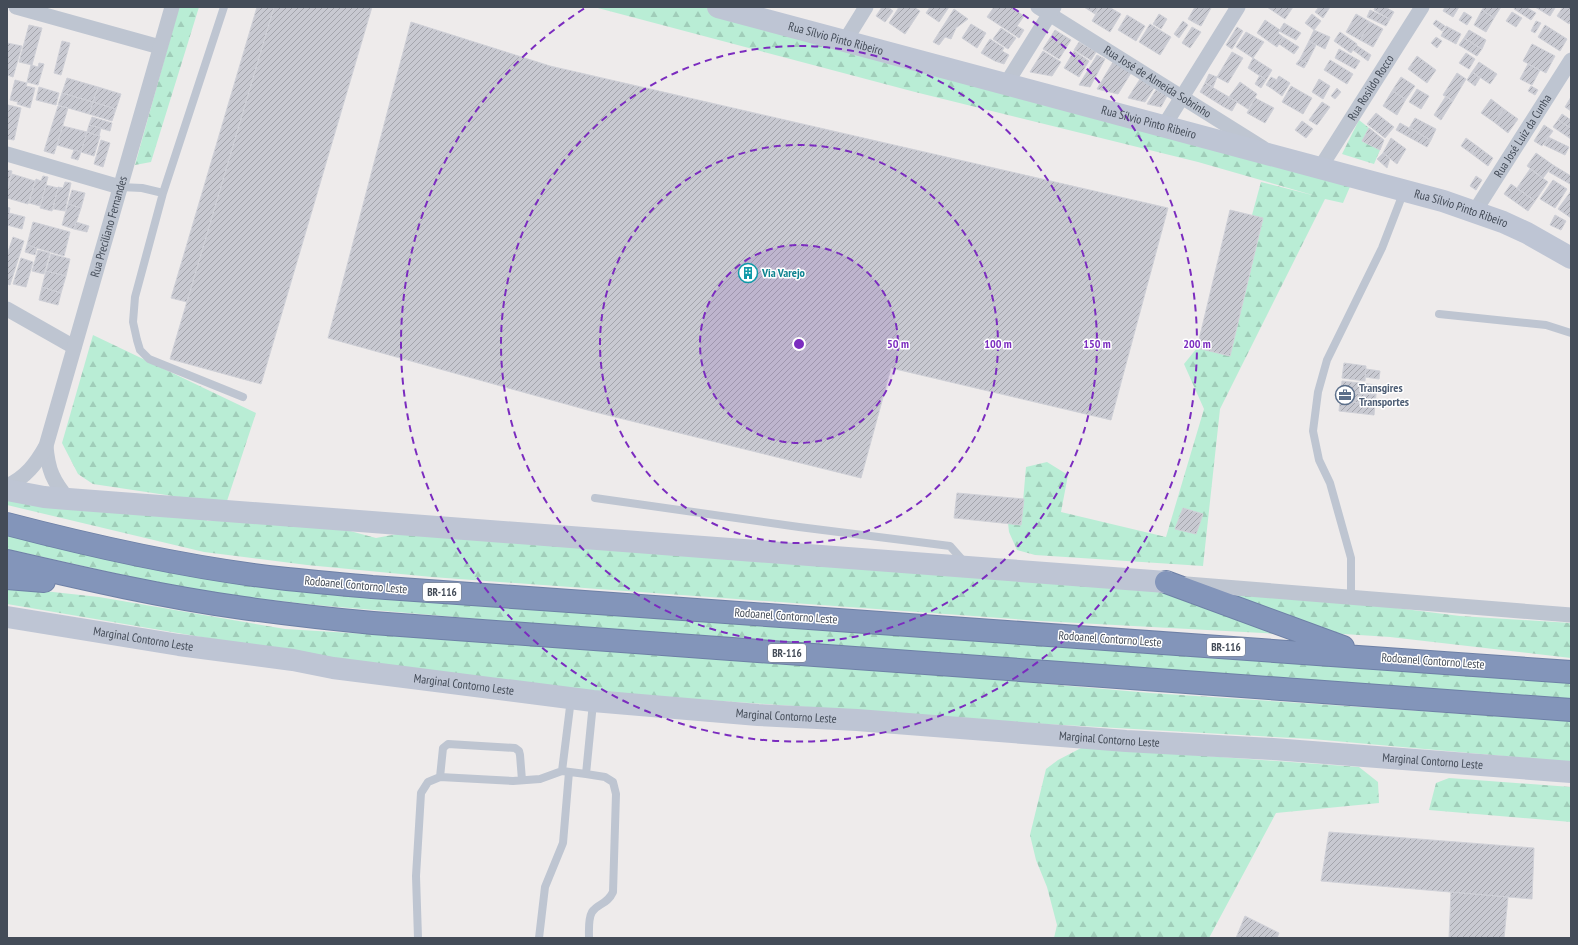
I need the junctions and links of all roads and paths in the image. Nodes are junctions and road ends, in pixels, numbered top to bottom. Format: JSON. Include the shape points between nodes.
{"nodes":[{"id":1,"x":16,"y":7,"type":"edge"},
{"id":2,"x":172,"y":7,"type":"edge"},
{"id":3,"x":224,"y":7,"type":"edge"},
{"id":4,"x":718,"y":7,"type":"edge"},
{"id":5,"x":866,"y":7,"type":"edge"},
{"id":6,"x":1238,"y":7,"type":"edge"},
{"id":7,"x":1422,"y":7,"type":"edge"},
{"id":8,"x":1048,"y":9,"type":"edge"},
{"id":9,"x":845,"y":41,"type":"junction"},
{"id":10,"x":160,"y":47,"type":"junction"},
{"id":11,"x":1571,"y":60,"type":"edge"},
{"id":12,"x":1006,"y":84,"type":"junction"},
{"id":13,"x":1182,"y":97,"type":"junction"},
{"id":14,"x":1164,"y":126,"type":"junction"},
{"id":15,"x":7,"y":154,"type":"edge"},
{"id":16,"x":1276,"y":156,"type":"junction"},
{"id":17,"x":1320,"y":168,"type":"junction"},
{"id":18,"x":120,"y":186,"type":"junction"},
{"id":19,"x":1404,"y":190,"type":"junction"},
{"id":20,"x":163,"y":193,"type":"junction"},
{"id":21,"x":1475,"y":211,"type":"junction"},
{"id":22,"x":1571,"y":258,"type":"edge"},
{"id":23,"x":7,"y":309,"type":"edge"},
{"id":24,"x":1439,"y":314,"type":"dead end"},
{"id":25,"x":1571,"y":333,"type":"edge"},
{"id":26,"x":74,"y":347,"type":"junction"},
{"id":27,"x":243,"y":397,"type":"dead end"},
{"id":28,"x":46,"y":446,"type":"junction"},
{"id":29,"x":7,"y":486,"type":"edge"},
{"id":30,"x":7,"y":490,"type":"edge"},
{"id":31,"x":595,"y":498,"type":"dead end"},
{"id":32,"x":68,"y":499,"type":"junction"},
{"id":33,"x":7,"y":518,"type":"edge"},
{"id":34,"x":7,"y":524,"type":"edge"},
{"id":35,"x":60,"y":538,"type":"junction"},
{"id":36,"x":7,"y":561,"type":"edge"},
{"id":37,"x":969,"y":567,"type":"junction"},
{"id":38,"x":7,"y":578,"type":"edge"},
{"id":39,"x":1166,"y":582,"type":"junction"},
{"id":40,"x":117,"y":586,"type":"junction"},
{"id":41,"x":1351,"y":597,"type":"junction"},
{"id":42,"x":1571,"y":615,"type":"edge"},
{"id":43,"x":7,"y":617,"type":"edge"},
{"id":44,"x":1367,"y":656,"type":"junction"},
{"id":45,"x":1571,"y":672,"type":"edge"},
{"id":46,"x":571,"y":699,"type":"junction"},
{"id":47,"x":593,"y":701,"type":"junction"},
{"id":48,"x":1571,"y":710,"type":"edge"},
{"id":49,"x":566,"y":772,"type":"junction"},
{"id":50,"x":1571,"y":772,"type":"edge"},
{"id":51,"x":586,"y":774,"type":"junction"},
{"id":52,"x":440,"y":777,"type":"junction"},
{"id":53,"x":522,"y":780,"type":"junction"},
{"id":54,"x":418,"y":938,"type":"edge"},
{"id":55,"x":539,"y":938,"type":"edge"},
{"id":56,"x":589,"y":938,"type":"edge"}],
"edges":[{"from":1,"to":10,"type":"street"},
{"from":2,"to":10,"type":"street","name":"Rua Preciliano Fernandes"},
{"from":3,"to":20,"type":"lane"},
{"from":4,"to":9,"type":"main road","name":"Rua Sílvio Pinto Ribeiro"},
{"from":5,"to":9,"type":"street"},
{"from":6,"to":13,"type":"street"},
{"from":7,"to":17,"type":"street","name":"Rua Rosildo Rocco"},
{"from":8,"to":12,"type":"street"},
{"from":8,"to":13,"type":"street","name":"Rua José de Almeida Sobrinho"},
{"from":9,"to":12,"type":"main road","name":"Rua Sílvio Pinto Ribeiro"},
{"from":10,"to":18,"type":"street","name":"Rua Preciliano Fernandes"},
{"from":11,"to":21,"type":"street","name":"Rua José Luiz da Cunha"},
{"from":12,"to":14,"type":"main road","name":"Rua Sílvio Pinto Ribeiro"},
{"from":13,"to":14,"type":"street"},
{"from":13,"to":16,"type":"street","name":"Rua José de Almeida Sobrinho"},
{"from":14,"to":16,"type":"main road","name":"Rua Sílvio Pinto Ribeiro"},
{"from":15,"to":18,"type":"street"},
{"from":16,"to":17,"type":"main road","name":"Rua Sílvio Pinto Ribeiro"},
{"from":17,"to":19,"type":"main road","name":"Rua Sílvio Pinto Ribeiro"},
{"from":18,"to":20,"type":"lane"},
{"from":18,"to":26,"type":"street","name":"Rua Preciliano Fernandes"},
{"from":19,"to":21,"type":"main road","name":"Rua Sílvio Pinto Ribeiro"},
{"from":19,"to":41,"type":"lane","via":[[1382,248],[1327,360],[1318,392],[1313,431],[1319,460],[1330,483],[1351,558]]},
{"from":20,"to":27,"type":"lane","via":[[135,297],[133,322],[140,350],[150,359]]},
{"from":21,"to":22,"type":"main road","name":"Rua Sílvio Pinto Ribeiro","via":[[1528,233]]},
{"from":23,"to":26,"type":"street"},
{"from":24,"to":25,"type":"lane","via":[[1546,326]]},
{"from":26,"to":28,"type":"street","name":"Rua Preciliano Fernandes"},
{"from":28,"to":29,"type":"street","name":"Rua Preciliano Fernandes","via":[[29,471]]},
{"from":28,"to":32,"type":"street","name":"Rua Preciliano Fernandes","via":[[47,464],[51,475]]},
{"from":30,"to":32,"type":"main road"},
{"from":31,"to":37,"type":"lane","via":[[950,546]]},
{"from":32,"to":37,"type":"main road"},
{"from":33,"to":35,"type":"highway"},
{"from":34,"to":35,"type":"highway","name":"Rodoanel Contorno Leste","number":"BR-116"},
{"from":35,"to":44,"type":"highway","name":"Rodoanel Contorno Leste","number":"BR-116","via":[[206,567],[294,580],[380,588]]},
{"from":36,"to":40,"type":"highway","number":"BR-116"},
{"from":37,"to":39,"type":"main road"},
{"from":38,"to":40,"type":"highway"},
{"from":39,"to":41,"type":"street"},
{"from":39,"to":44,"type":"highway"},
{"from":40,"to":48,"type":"highway","number":"BR-116","via":[[242,608],[373,623]]},
{"from":41,"to":42,"type":"street"},
{"from":43,"to":46,"type":"main road","name":"Marginal Contorno Leste","via":[[333,668]]},
{"from":44,"to":45,"type":"highway","name":"Rodoanel Contorno Leste","number":"BR-116"},
{"from":46,"to":47,"type":"main road","name":"Marginal Contorno Leste"},
{"from":46,"to":49,"type":"lane"},
{"from":47,"to":50,"type":"main road","name":"Marginal Contorno Leste","via":[[758,715],[1274,749]]},
{"from":47,"to":51,"type":"lane"},
{"from":49,"to":51,"type":"lane"},
{"from":49,"to":53,"type":"lane","via":[[540,779]]},
{"from":49,"to":55,"type":"lane","via":[[563,843],[545,887]]},
{"from":51,"to":56,"type":"lane","via":[[605,777],[613,782],[616,794],[612,892],[609,900],[592,913]]},
{"from":52,"to":53,"type":"lane"},
{"from":52,"to":53,"type":"lane","via":[[443,748],[448,744],[515,748],[520,755]]},
{"from":52,"to":54,"type":"lane","via":[[428,782],[421,793],[416,876]]}]}
